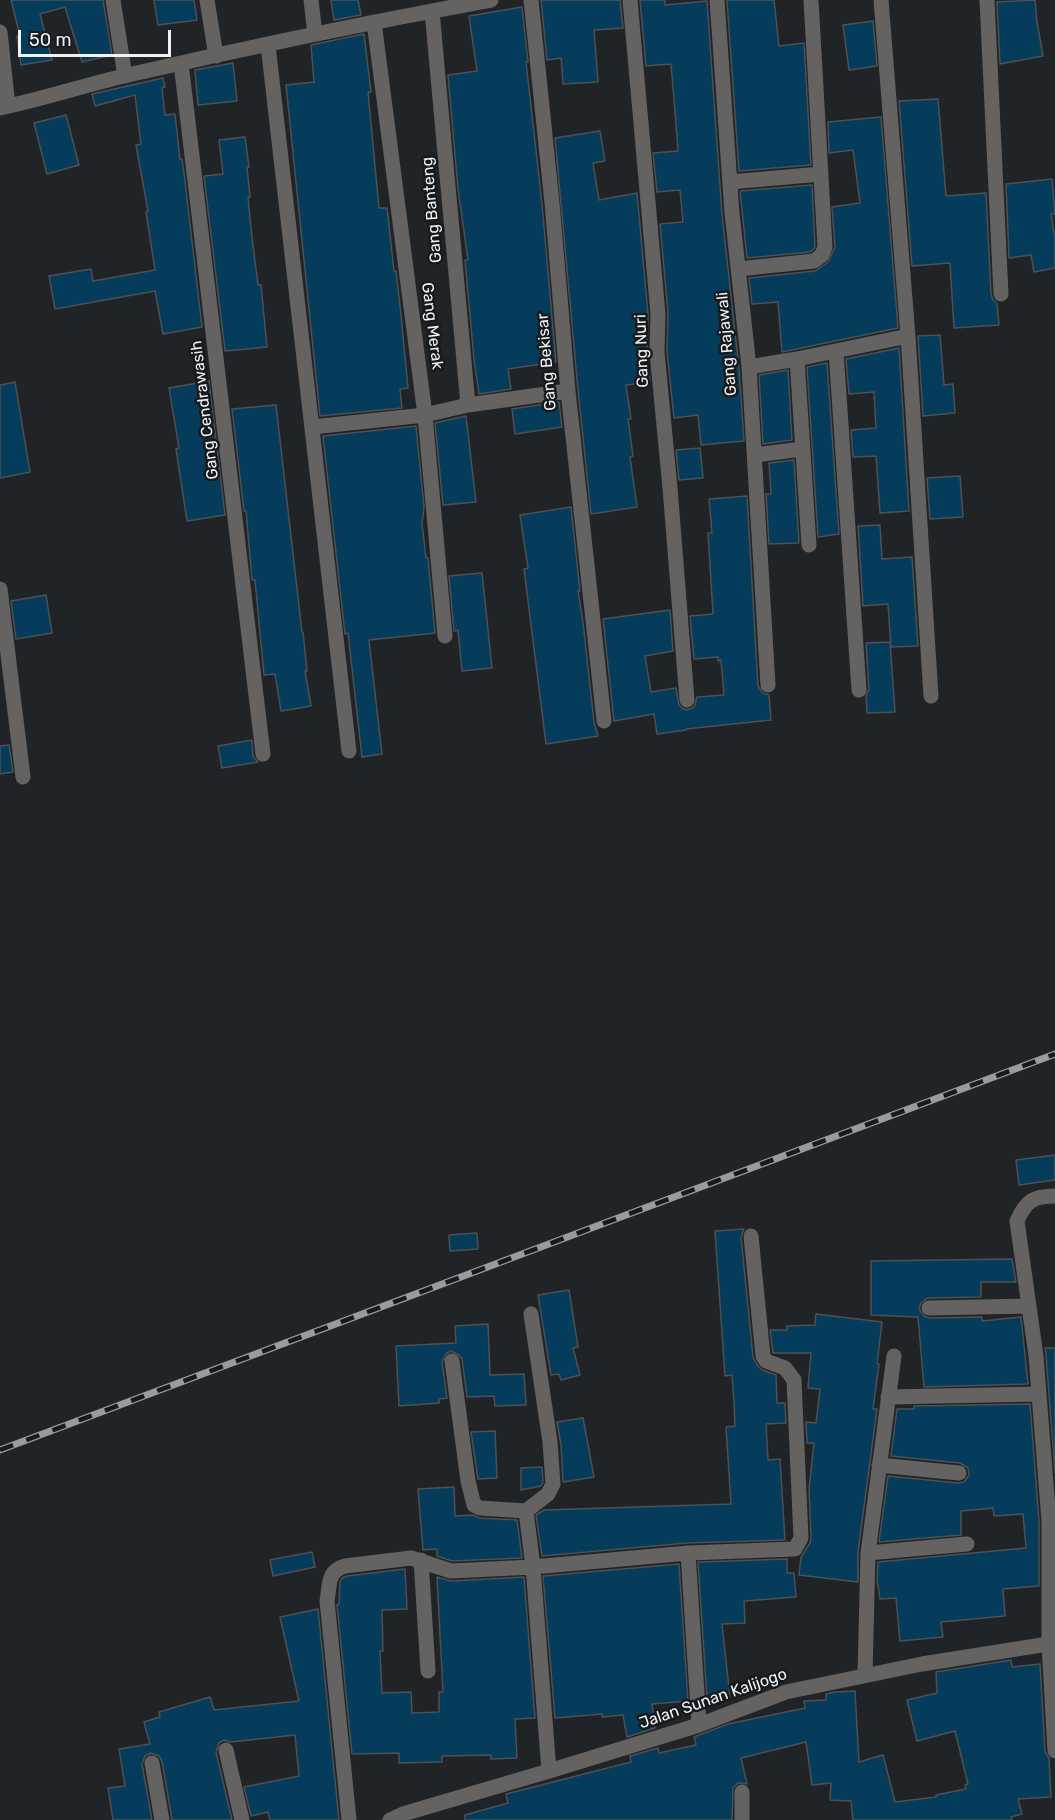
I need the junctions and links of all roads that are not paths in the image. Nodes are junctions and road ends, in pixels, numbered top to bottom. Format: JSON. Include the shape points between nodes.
{"nodes":[{"id":1,"x":113,"y":0,"type":"edge"},
{"id":2,"x":207,"y":0,"type":"edge"},
{"id":3,"x":311,"y":0,"type":"edge"},
{"id":4,"x":491,"y":0,"type":"edge"},
{"id":5,"x":531,"y":0,"type":"edge"},
{"id":6,"x":630,"y":0,"type":"edge"},
{"id":7,"x":717,"y":0,"type":"edge"},
{"id":8,"x":811,"y":0,"type":"edge"},
{"id":9,"x":881,"y":0,"type":"edge"},
{"id":10,"x":987,"y":0,"type":"edge"},
{"id":11,"x":424,"y":8,"type":"edge"},
{"id":12,"x":374,"y":22,"type":"junction"},
{"id":13,"x":0,"y":32,"type":"edge"},
{"id":14,"x":315,"y":34,"type":"junction"},
{"id":15,"x":268,"y":45,"type":"junction"},
{"id":16,"x":216,"y":56,"type":"junction"},
{"id":17,"x":181,"y":63,"type":"junction"},
{"id":18,"x":125,"y":76,"type":"junction"},
{"id":19,"x":4,"y":107,"type":"edge"},
{"id":20,"x":821,"y":174,"type":"junction"},
{"id":21,"x":730,"y":182,"type":"junction"},
{"id":22,"x":738,"y":269,"type":"junction"},
{"id":23,"x":1001,"y":294,"type":"dead end"},
{"id":24,"x":908,"y":336,"type":"junction"},
{"id":25,"x":836,"y":351,"type":"junction"},
{"id":26,"x":797,"y":359,"type":"junction"},
{"id":27,"x":749,"y":367,"type":"junction"},
{"id":28,"x":568,"y":391,"type":"junction"},
{"id":29,"x":468,"y":405,"type":"junction"},
{"id":30,"x":425,"y":415,"type":"junction"},
{"id":31,"x":312,"y":428,"type":"junction"},
{"id":32,"x":802,"y":448,"type":"junction"},
{"id":33,"x":755,"y":455,"type":"junction"},
{"id":34,"x":809,"y":545,"type":"dead end"},
{"id":35,"x":0,"y":589,"type":"edge"},
{"id":36,"x":445,"y":636,"type":"dead end"},
{"id":37,"x":768,"y":684,"type":"dead end"},
{"id":38,"x":859,"y":690,"type":"dead end"},
{"id":39,"x":931,"y":696,"type":"dead end"},
{"id":40,"x":687,"y":700,"type":"dead end"},
{"id":41,"x":604,"y":721,"type":"dead end"},
{"id":42,"x":349,"y":751,"type":"dead end"},
{"id":43,"x":263,"y":754,"type":"dead end"},
{"id":44,"x":23,"y":777,"type":"dead end"},
{"id":45,"x":1055,"y":1196,"type":"edge"},
{"id":46,"x":751,"y":1236,"type":"dead end"},
{"id":47,"x":1029,"y":1306,"type":"junction"},
{"id":48,"x":928,"y":1308,"type":"dead end"},
{"id":49,"x":531,"y":1314,"type":"dead end"},
{"id":50,"x":894,"y":1356,"type":"dead end"},
{"id":51,"x":452,"y":1361,"type":"dead end"},
{"id":52,"x":1039,"y":1394,"type":"junction"},
{"id":53,"x":888,"y":1397,"type":"junction"},
{"id":54,"x":1049,"y":1442,"type":"edge"},
{"id":55,"x":879,"y":1466,"type":"junction"},
{"id":56,"x":959,"y":1473,"type":"dead end"},
{"id":57,"x":526,"y":1511,"type":"junction"},
{"id":58,"x":968,"y":1544,"type":"dead end"},
{"id":59,"x":688,"y":1553,"type":"junction"},
{"id":60,"x":868,"y":1553,"type":"junction"},
{"id":61,"x":421,"y":1560,"type":"junction"},
{"id":62,"x":533,"y":1567,"type":"junction"},
{"id":63,"x":1052,"y":1644,"type":"edge"},
{"id":64,"x":428,"y":1671,"type":"dead end"},
{"id":65,"x":865,"y":1675,"type":"junction"},
{"id":66,"x":699,"y":1725,"type":"junction"},
{"id":67,"x":226,"y":1750,"type":"dead end"},
{"id":68,"x":1055,"y":1751,"type":"edge"},
{"id":69,"x":152,"y":1763,"type":"dead end"},
{"id":70,"x":549,"y":1772,"type":"junction"},
{"id":71,"x":742,"y":1792,"type":"dead end"},
{"id":72,"x":162,"y":1820,"type":"edge"},
{"id":73,"x":242,"y":1820,"type":"edge"},
{"id":74,"x":349,"y":1820,"type":"edge"},
{"id":75,"x":390,"y":1820,"type":"edge"},
{"id":76,"x":742,"y":1820,"type":"edge"}],
"edges":[{"from":1,"to":18,"type":"street"},
{"from":2,"to":16,"type":"street"},
{"from":3,"to":14,"type":"street"},
{"from":4,"to":11,"type":"street"},
{"from":5,"to":28,"type":"street","name":"Gang Bekisar"},
{"from":6,"to":40,"type":"street","name":"Gang Nuri"},
{"from":7,"to":21,"type":"street","name":"Gang Rajawali"},
{"from":8,"to":20,"type":"street"},
{"from":9,"to":24,"type":"street"},
{"from":10,"to":23,"type":"street"},
{"from":11,"to":12,"type":"street"},
{"from":11,"to":29,"type":"street","name":"Gang Banteng"},
{"from":12,"to":14,"type":"street"},
{"from":12,"to":30,"type":"street","name":"Gang Merak"},
{"from":13,"to":19,"type":"street"},
{"from":14,"to":15,"type":"street"},
{"from":15,"to":16,"type":"street"},
{"from":15,"to":31,"type":"street"},
{"from":16,"to":17,"type":"street"},
{"from":17,"to":18,"type":"street"},
{"from":17,"to":43,"type":"street","name":"Gang Cendrawasih"},
{"from":18,"to":19,"type":"street"},
{"from":20,"to":21,"type":"street"},
{"from":20,"to":22,"type":"street","via":[[825,247],[822,255],[814,261]]},
{"from":21,"to":22,"type":"street","name":"Gang Rajawali"},
{"from":22,"to":27,"type":"street","name":"Gang Rajawali"},
{"from":24,"to":25,"type":"street"},
{"from":24,"to":39,"type":"street"},
{"from":25,"to":26,"type":"street"},
{"from":25,"to":38,"type":"street"},
{"from":26,"to":27,"type":"street"},
{"from":26,"to":32,"type":"street"},
{"from":27,"to":33,"type":"street","name":"Gang Rajawali"},
{"from":28,"to":29,"type":"street"},
{"from":28,"to":41,"type":"street","name":"Gang Bekisar"},
{"from":29,"to":30,"type":"street"},
{"from":30,"to":31,"type":"street"},
{"from":30,"to":36,"type":"street","name":"Gang Merak"},
{"from":31,"to":42,"type":"street"},
{"from":32,"to":33,"type":"street"},
{"from":32,"to":34,"type":"street"},
{"from":33,"to":37,"type":"street","name":"Gang Rajawali"},
{"from":35,"to":44,"type":"street"},
{"from":45,"to":47,"type":"street","via":[[1030,1201],[1017,1221]]},
{"from":46,"to":59,"type":"street","via":[[763,1356],[785,1368],[794,1380],[801,1538],[795,1549]]},
{"from":47,"to":48,"type":"street"},
{"from":47,"to":52,"type":"street"},
{"from":49,"to":57,"type":"street","via":[[553,1484],[548,1494]]},
{"from":50,"to":53,"type":"street"},
{"from":51,"to":57,"type":"street","via":[[474,1505]]},
{"from":52,"to":53,"type":"street"},
{"from":52,"to":54,"type":"street"},
{"from":53,"to":55,"type":"street"},
{"from":54,"to":63,"type":"street"},
{"from":55,"to":56,"type":"street"},
{"from":55,"to":60,"type":"street"},
{"from":57,"to":62,"type":"street"},
{"from":58,"to":60,"type":"street"},
{"from":59,"to":62,"type":"street"},
{"from":59,"to":66,"type":"street"},
{"from":60,"to":65,"type":"street"},
{"from":61,"to":62,"type":"street","via":[[451,1571]]},
{"from":61,"to":64,"type":"street"},
{"from":61,"to":74,"type":"street","via":[[345,1566],[331,1574],[327,1601]]},
{"from":62,"to":70,"type":"street"},
{"from":63,"to":65,"type":"street","name":"Jalan Sunan Kalijogo"},
{"from":63,"to":68,"type":"street"},
{"from":65,"to":66,"type":"street","name":"Jalan Sunan Kalijogo","via":[[786,1692]]},
{"from":66,"to":70,"type":"street","name":"Jalan Sunan Kalijogo"},
{"from":67,"to":73,"type":"street"},
{"from":69,"to":72,"type":"street"},
{"from":70,"to":75,"type":"street","name":"Jalan Sunan Kalijogo"},
{"from":71,"to":76,"type":"street"}]}
